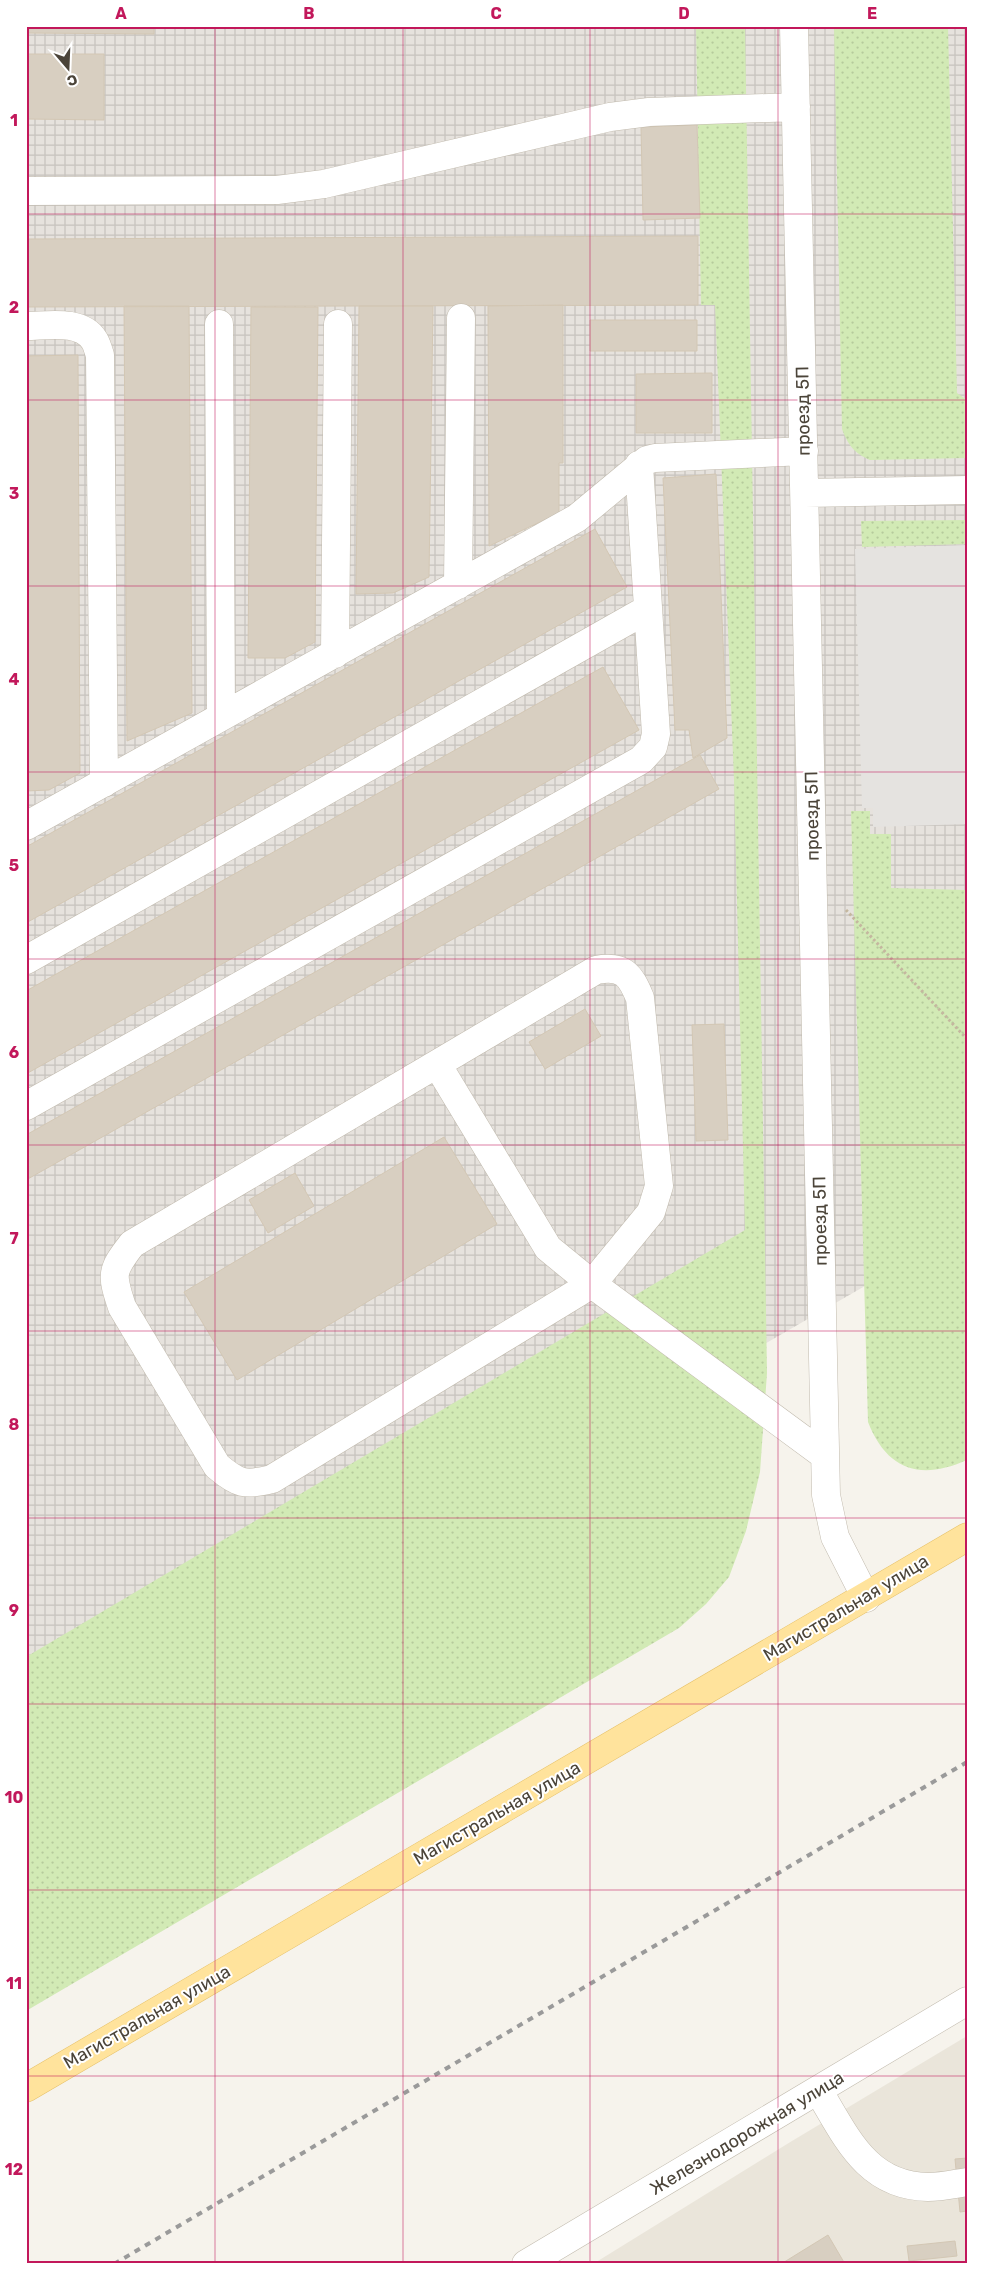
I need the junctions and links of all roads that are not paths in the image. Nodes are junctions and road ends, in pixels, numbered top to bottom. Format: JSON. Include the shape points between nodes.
{"nodes":[{"id":1,"x":794,"y":26,"type":"edge"},
{"id":2,"x":796,"y":107,"type":"junction"},
{"id":3,"x":26,"y":191,"type":"edge"},
{"id":4,"x":461,"y":318,"type":"dead end"},
{"id":5,"x":219,"y":324,"type":"dead end"},
{"id":6,"x":338,"y":324,"type":"dead end"},
{"id":7,"x":26,"y":326,"type":"edge"},
{"id":8,"x":804,"y":451,"type":"junction"},
{"id":9,"x":639,"y":465,"type":"junction"},
{"id":10,"x":967,"y":490,"type":"edge"},
{"id":11,"x":805,"y":493,"type":"junction"},
{"id":12,"x":458,"y":585,"type":"junction"},
{"id":13,"x":648,"y":609,"type":"junction"},
{"id":14,"x":335,"y":654,"type":"junction"},
{"id":15,"x":221,"y":717,"type":"junction"},
{"id":16,"x":104,"y":783,"type":"junction"},
{"id":17,"x":26,"y":826,"type":"edge"},
{"id":18,"x":26,"y":960,"type":"edge"},
{"id":19,"x":437,"y":1064,"type":"junction"},
{"id":20,"x":26,"y":1106,"type":"edge"},
{"id":21,"x":592,"y":1284,"type":"junction"},
{"id":22,"x":824,"y":1455,"type":"junction"},
{"id":23,"x":967,"y":1537,"type":"edge"},
{"id":24,"x":866,"y":1598,"type":"junction"},
{"id":25,"x":967,"y":2001,"type":"edge"},
{"id":26,"x":26,"y":2088,"type":"edge"},
{"id":27,"x":818,"y":2090,"type":"junction"},
{"id":28,"x":967,"y":2182,"type":"edge"},
{"id":29,"x":526,"y":2264,"type":"edge"}],
"edges":[{"from":1,"to":2,"type":"street","name":"проезд 5П"},
{"from":2,"to":3,"type":"street","via":[[649,112],[610,117],[324,184],[277,190]]},
{"from":2,"to":8,"type":"street","name":"проезд 5П"},
{"from":4,"to":12,"type":"street"},
{"from":5,"to":15,"type":"street"},
{"from":6,"to":14,"type":"street"},
{"from":7,"to":16,"type":"street","via":[[74,326],[87,332],[100,355]]},
{"from":8,"to":9,"type":"street","via":[[655,458]]},
{"from":8,"to":11,"type":"street","name":"проезд 5П"},
{"from":9,"to":12,"type":"street","via":[[577,518]]},
{"from":9,"to":13,"type":"street"},
{"from":10,"to":11,"type":"street"},
{"from":11,"to":22,"type":"street","name":"проезд 5П"},
{"from":12,"to":14,"type":"street"},
{"from":13,"to":18,"type":"street"},
{"from":13,"to":20,"type":"street","via":[[656,734],[653,747],[641,760]]},
{"from":14,"to":15,"type":"street"},
{"from":15,"to":16,"type":"street"},
{"from":16,"to":17,"type":"street"},
{"from":19,"to":21,"type":"street","via":[[548,1248]]},
{"from":19,"to":21,"type":"street","via":[[596,970],[610,968],[623,971],[634,982],[640,998],[659,1186],[650,1212]]},
{"from":19,"to":21,"type":"street","via":[[132,1244],[116,1264],[114,1284],[122,1306],[217,1466],[231,1478],[252,1484],[272,1479]]},
{"from":21,"to":22,"type":"street"},
{"from":22,"to":24,"type":"street","name":"проезд 5П","via":[[826,1495],[834,1537]]},
{"from":23,"to":24,"type":"main road","name":"Магистральная улица"},
{"from":24,"to":26,"type":"main road","name":"Магистральная улица"},
{"from":25,"to":27,"type":"street","name":"Железнодорожная улица"},
{"from":27,"to":28,"type":"street","via":[[852,2147],[866,2164],[882,2175],[904,2184],[929,2187]]},
{"from":27,"to":29,"type":"street","name":"Железнодорожная улица"}]}
